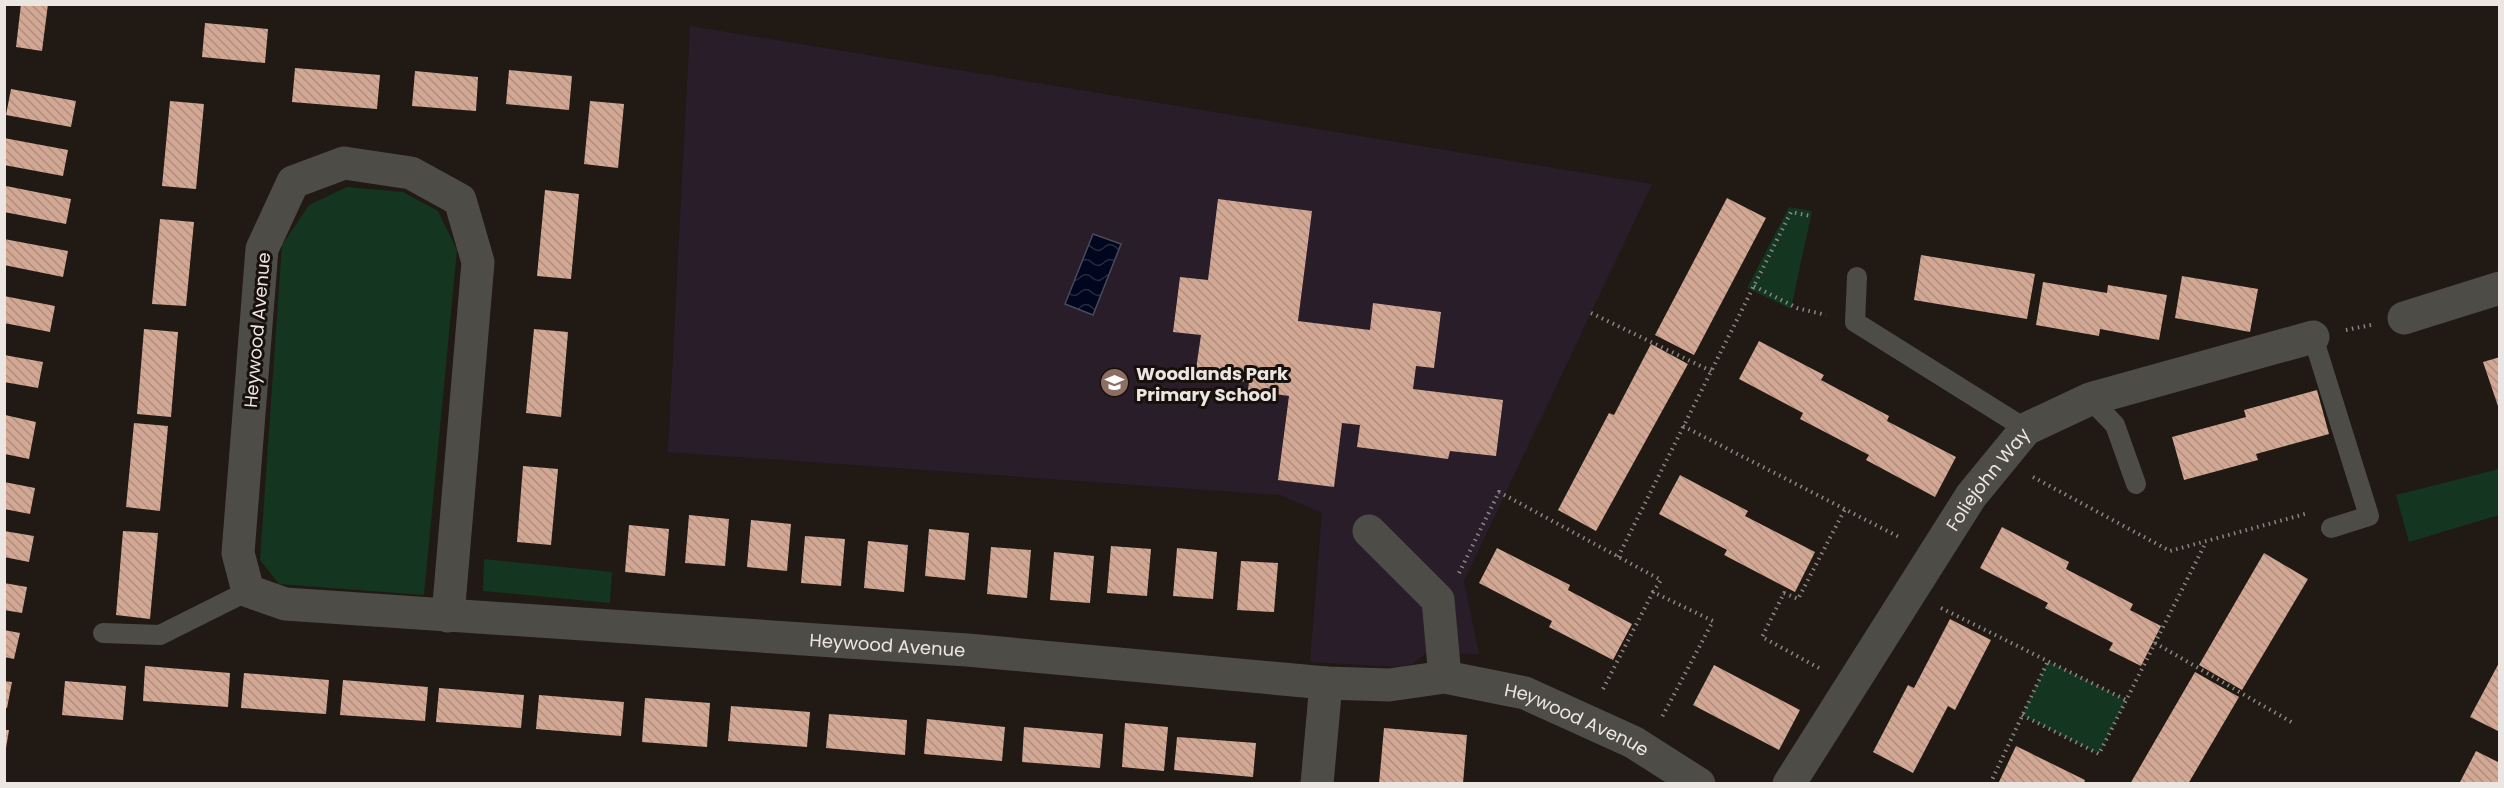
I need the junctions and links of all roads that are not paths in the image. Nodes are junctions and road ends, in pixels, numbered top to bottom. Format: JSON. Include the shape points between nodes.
{"nodes":[{"id":1,"x":1857,"y":277,"type":"dead end"},
{"id":2,"x":2499,"y":288,"type":"edge"},
{"id":3,"x":2404,"y":318,"type":"road end"},
{"id":4,"x":2313,"y":338,"type":"joint"},
{"id":5,"x":2090,"y":399,"type":"junction"},
{"id":6,"x":2026,"y":429,"type":"junction"},
{"id":7,"x":2136,"y":484,"type":"dead end"},
{"id":8,"x":2331,"y":528,"type":"road end"},
{"id":9,"x":1369,"y":531,"type":"dead end"},
{"id":10,"x":248,"y":591,"type":"junction"},
{"id":11,"x":448,"y":616,"type":"junction"},
{"id":12,"x":103,"y":633,"type":"dead end"},
{"id":13,"x":1445,"y":677,"type":"junction"},
{"id":14,"x":1326,"y":683,"type":"junction"},
{"id":15,"x":1317,"y":783,"type":"edge"},
{"id":16,"x":1699,"y":783,"type":"edge"},
{"id":17,"x":1789,"y":783,"type":"edge"}],
"edges":[{"from":1,"to":6,"type":"lane","via":[[1855,322]]},
{"from":2,"to":3,"type":"street"},
{"from":4,"to":5,"type":"street","name":"Foliejohn Way"},
{"from":4,"to":8,"type":"lane","via":[[2369,516]]},
{"from":5,"to":6,"type":"street","name":"Foliejohn Way"},
{"from":5,"to":7,"type":"lane","via":[[2115,425]]},
{"from":6,"to":17,"type":"street","name":"Foliejohn Way","via":[[1971,496]]},
{"from":9,"to":13,"type":"street","via":[[1438,600]]},
{"from":10,"to":11,"type":"street","name":"Heywood Avenue","via":[[285,604]]},
{"from":10,"to":11,"type":"street","name":"Heywood Avenue","via":[[238,553],[262,249],[292,182],[344,163],[411,173],[460,200],[478,262]]},
{"from":10,"to":12,"type":"lane","via":[[160,635]]},
{"from":11,"to":14,"type":"street","name":"Heywood Avenue","via":[[967,650]]},
{"from":13,"to":14,"type":"street","name":"Heywood Avenue","via":[[1389,685]]},
{"from":13,"to":16,"type":"street","name":"Heywood Avenue","via":[[1525,693],[1645,750]]},
{"from":14,"to":15,"type":"street"}]}
